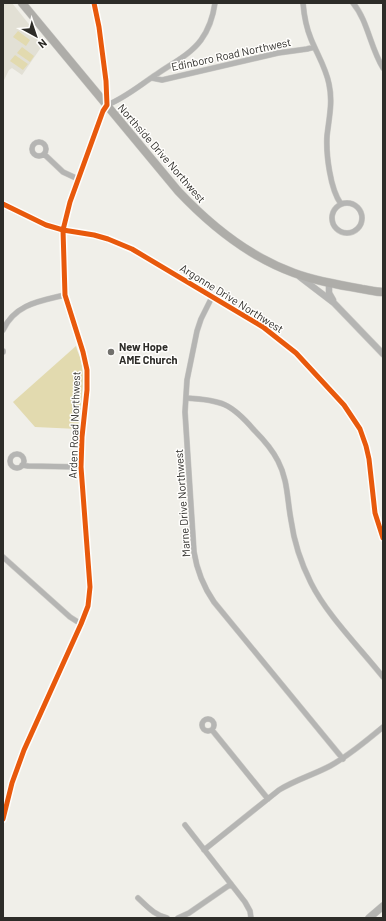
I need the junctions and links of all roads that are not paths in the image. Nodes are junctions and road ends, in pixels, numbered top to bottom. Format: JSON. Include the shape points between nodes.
{"nodes":[{"id":1,"x":22,"y":3,"type":"edge"},
{"id":2,"x":94,"y":3,"type":"edge"},
{"id":3,"x":214,"y":3,"type":"edge"},
{"id":4,"x":303,"y":3,"type":"edge"},
{"id":5,"x":353,"y":3,"type":"edge"},
{"id":6,"x":314,"y":47,"type":"junction"},
{"id":7,"x":383,"y":68,"type":"edge"},
{"id":8,"x":152,"y":78,"type":"junction"},
{"id":9,"x":107,"y":105,"type":"junction"},
{"id":10,"x":44,"y":154,"type":"dead end"},
{"id":11,"x":78,"y":180,"type":"junction"},
{"id":12,"x":3,"y":204,"type":"edge"},
{"id":13,"x":340,"y":204,"type":"junction"},
{"id":14,"x":62,"y":230,"type":"junction"},
{"id":15,"x":293,"y":273,"type":"junction"},
{"id":16,"x":327,"y":282,"type":"junction"},
{"id":17,"x":383,"y":288,"type":"edge"},
{"id":18,"x":364,"y":289,"type":"junction"},
{"id":19,"x":383,"y":292,"type":"edge"},
{"id":20,"x":65,"y":295,"type":"junction"},
{"id":21,"x":212,"y":296,"type":"junction"},
{"id":22,"x":326,"y":296,"type":"junction"},
{"id":23,"x":334,"y":303,"type":"junction"},
{"id":24,"x":3,"y":330,"type":"edge"},
{"id":25,"x":383,"y":354,"type":"edge"},
{"id":26,"x":186,"y":398,"type":"junction"},
{"id":27,"x":22,"y":465,"type":"dead end"},
{"id":28,"x":81,"y":467,"type":"junction"},
{"id":29,"x":383,"y":538,"type":"edge"},
{"id":30,"x":3,"y":557,"type":"edge"},
{"id":31,"x":81,"y":624,"type":"junction"},
{"id":32,"x":383,"y":677,"type":"edge"},
{"id":33,"x":383,"y":727,"type":"edge"},
{"id":34,"x":212,"y":730,"type":"dead end"},
{"id":35,"x":343,"y":759,"type":"junction"},
{"id":36,"x":268,"y":798,"type":"junction"},
{"id":37,"x":3,"y":819,"type":"edge"},
{"id":38,"x":185,"y":825,"type":"dead end"},
{"id":39,"x":204,"y":850,"type":"junction"},
{"id":40,"x":231,"y":884,"type":"junction"},
{"id":41,"x":138,"y":898,"type":"dead end"},
{"id":42,"x":383,"y":907,"type":"edge"},
{"id":43,"x":167,"y":918,"type":"edge"},
{"id":44,"x":178,"y":918,"type":"edge"},
{"id":45,"x":251,"y":918,"type":"edge"},
{"id":46,"x":369,"y":918,"type":"edge"}],
"edges":[{"from":1,"to":9,"type":"main road","name":"Northside Drive Northwest"},
{"from":2,"to":9,"type":"street","name":"Arden Road Northwest","via":[[106,81]]},
{"from":3,"to":8,"type":"street","via":[[212,20],[197,44]]},
{"from":4,"to":6,"type":"street","via":[[305,21]]},
{"from":5,"to":7,"type":"street","via":[[362,17],[373,50]]},
{"from":6,"to":8,"type":"street","name":"Edinboro Road Northwest","via":[[162,80]]},
{"from":6,"to":13,"type":"street","via":[[329,84],[331,104],[327,136],[328,159]]},
{"from":8,"to":9,"type":"street"},
{"from":9,"to":11,"type":"street","name":"Arden Road Northwest"},
{"from":9,"to":15,"type":"main road","name":"Northside Drive Northwest","via":[[198,212],[244,247]]},
{"from":10,"to":11,"type":"street","via":[[63,172]]},
{"from":11,"to":14,"type":"street","name":"Arden Road Northwest"},
{"from":12,"to":14,"type":"street","name":"Argonne Drive Northwest"},
{"from":13,"to":13,"type":"street","via":[[332,213],[332,224],[340,232],[353,233],[361,225],[361,212],[353,204]]},
{"from":14,"to":20,"type":"street","name":"Arden Road Northwest"},
{"from":14,"to":21,"type":"street","name":"Argonne Drive Northwest","via":[[94,235],[120,244]]},
{"from":15,"to":16,"type":"main road","name":"Northside Drive Northwest"},
{"from":15,"to":22,"type":"street","name":"Northside Drive Northwest"},
{"from":16,"to":18,"type":"main road"},
{"from":16,"to":22,"type":"street","via":[[324,289]]},
{"from":16,"to":23,"type":"street","name":"Northside Drive Northwest"},
{"from":17,"to":18,"type":"main road"},
{"from":18,"to":19,"type":"main road"},
{"from":20,"to":24,"type":"street","via":[[25,306],[13,315]]},
{"from":20,"to":28,"type":"street","name":"Arden Road Northwest","via":[[87,370]]},
{"from":21,"to":26,"type":"street","name":"Marne Drive Northwest","via":[[197,331]]},
{"from":21,"to":29,"type":"street","name":"Argonne Drive Northwest","via":[[282,340],[307,363],[350,412],[360,428],[366,446],[375,513]]},
{"from":22,"to":23,"type":"street","name":"Northside Drive Northwest"},
{"from":23,"to":25,"type":"street","name":"Northside Drive Northwest"},
{"from":26,"to":32,"type":"street","via":[[211,400],[230,407],[244,418],[271,448],[284,475],[295,540],[312,584],[330,612]]},
{"from":26,"to":35,"type":"street","name":"Marne Drive Northwest","via":[[194,552],[202,581],[214,602]]},
{"from":27,"to":28,"type":"street"},
{"from":28,"to":31,"type":"street","name":"Arden Road Northwest","via":[[90,587],[88,606]]},
{"from":30,"to":31,"type":"street"},
{"from":31,"to":37,"type":"street","name":"Arden Road Northwest","via":[[24,750]]},
{"from":33,"to":35,"type":"street"},
{"from":34,"to":36,"type":"street"},
{"from":35,"to":36,"type":"street","via":[[290,783]]},
{"from":36,"to":39,"type":"street"},
{"from":38,"to":39,"type":"street"},
{"from":39,"to":40,"type":"street"},
{"from":40,"to":44,"type":"street"},
{"from":40,"to":45,"type":"street","via":[[245,902]]},
{"from":41,"to":43,"type":"street","via":[[152,912]]},
{"from":42,"to":46,"type":"main road"}]}
